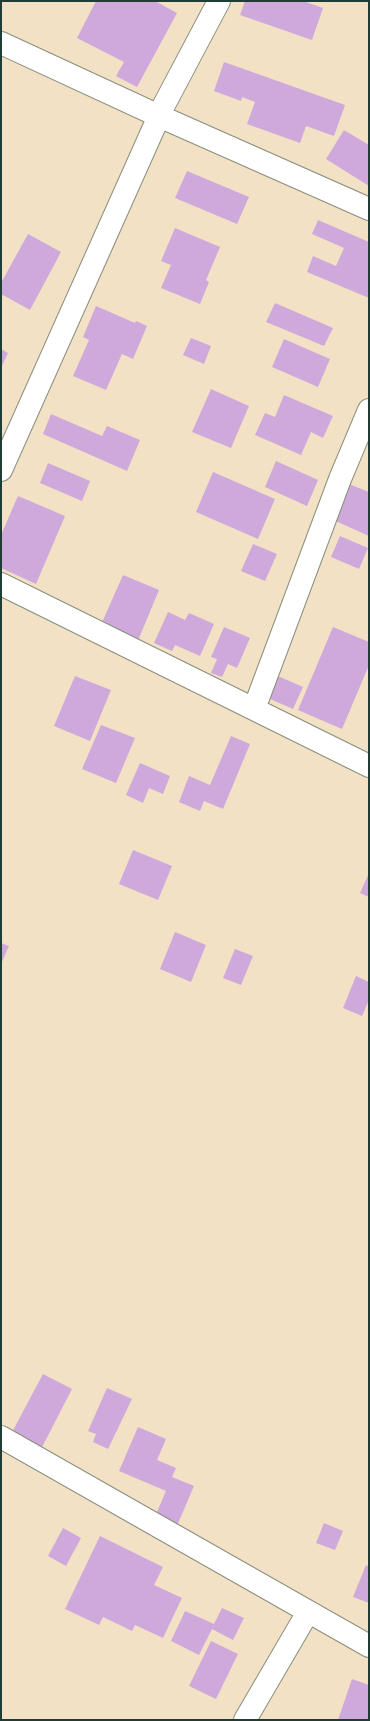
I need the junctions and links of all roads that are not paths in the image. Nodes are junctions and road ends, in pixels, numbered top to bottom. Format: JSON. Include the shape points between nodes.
{"nodes":[{"id":1,"x":219,"y":1,"type":"edge"},
{"id":2,"x":1,"y":43,"type":"edge"},
{"id":3,"x":159,"y":116,"type":"junction"},
{"id":4,"x":369,"y":209,"type":"edge"},
{"id":5,"x":369,"y":410,"type":"edge"},
{"id":6,"x":1,"y":470,"type":"edge"},
{"id":7,"x":1,"y":584,"type":"edge"},
{"id":8,"x":254,"y":709,"type":"junction"},
{"id":9,"x":369,"y":766,"type":"edge"},
{"id":10,"x":2,"y":1441,"type":"edge"},
{"id":11,"x":308,"y":1612,"type":"junction"},
{"id":12,"x":369,"y":1646,"type":"edge"},
{"id":13,"x":245,"y":1720,"type":"edge"}],
"edges":[{"from":1,"to":3,"type":"street"},
{"from":2,"to":3,"type":"street"},
{"from":3,"to":4,"type":"street"},
{"from":3,"to":6,"type":"street"},
{"from":5,"to":8,"type":"street","via":[[340,479]]},
{"from":7,"to":8,"type":"street"},
{"from":8,"to":9,"type":"street"},
{"from":10,"to":11,"type":"street"},
{"from":11,"to":12,"type":"street"},
{"from":11,"to":13,"type":"street"}]}
